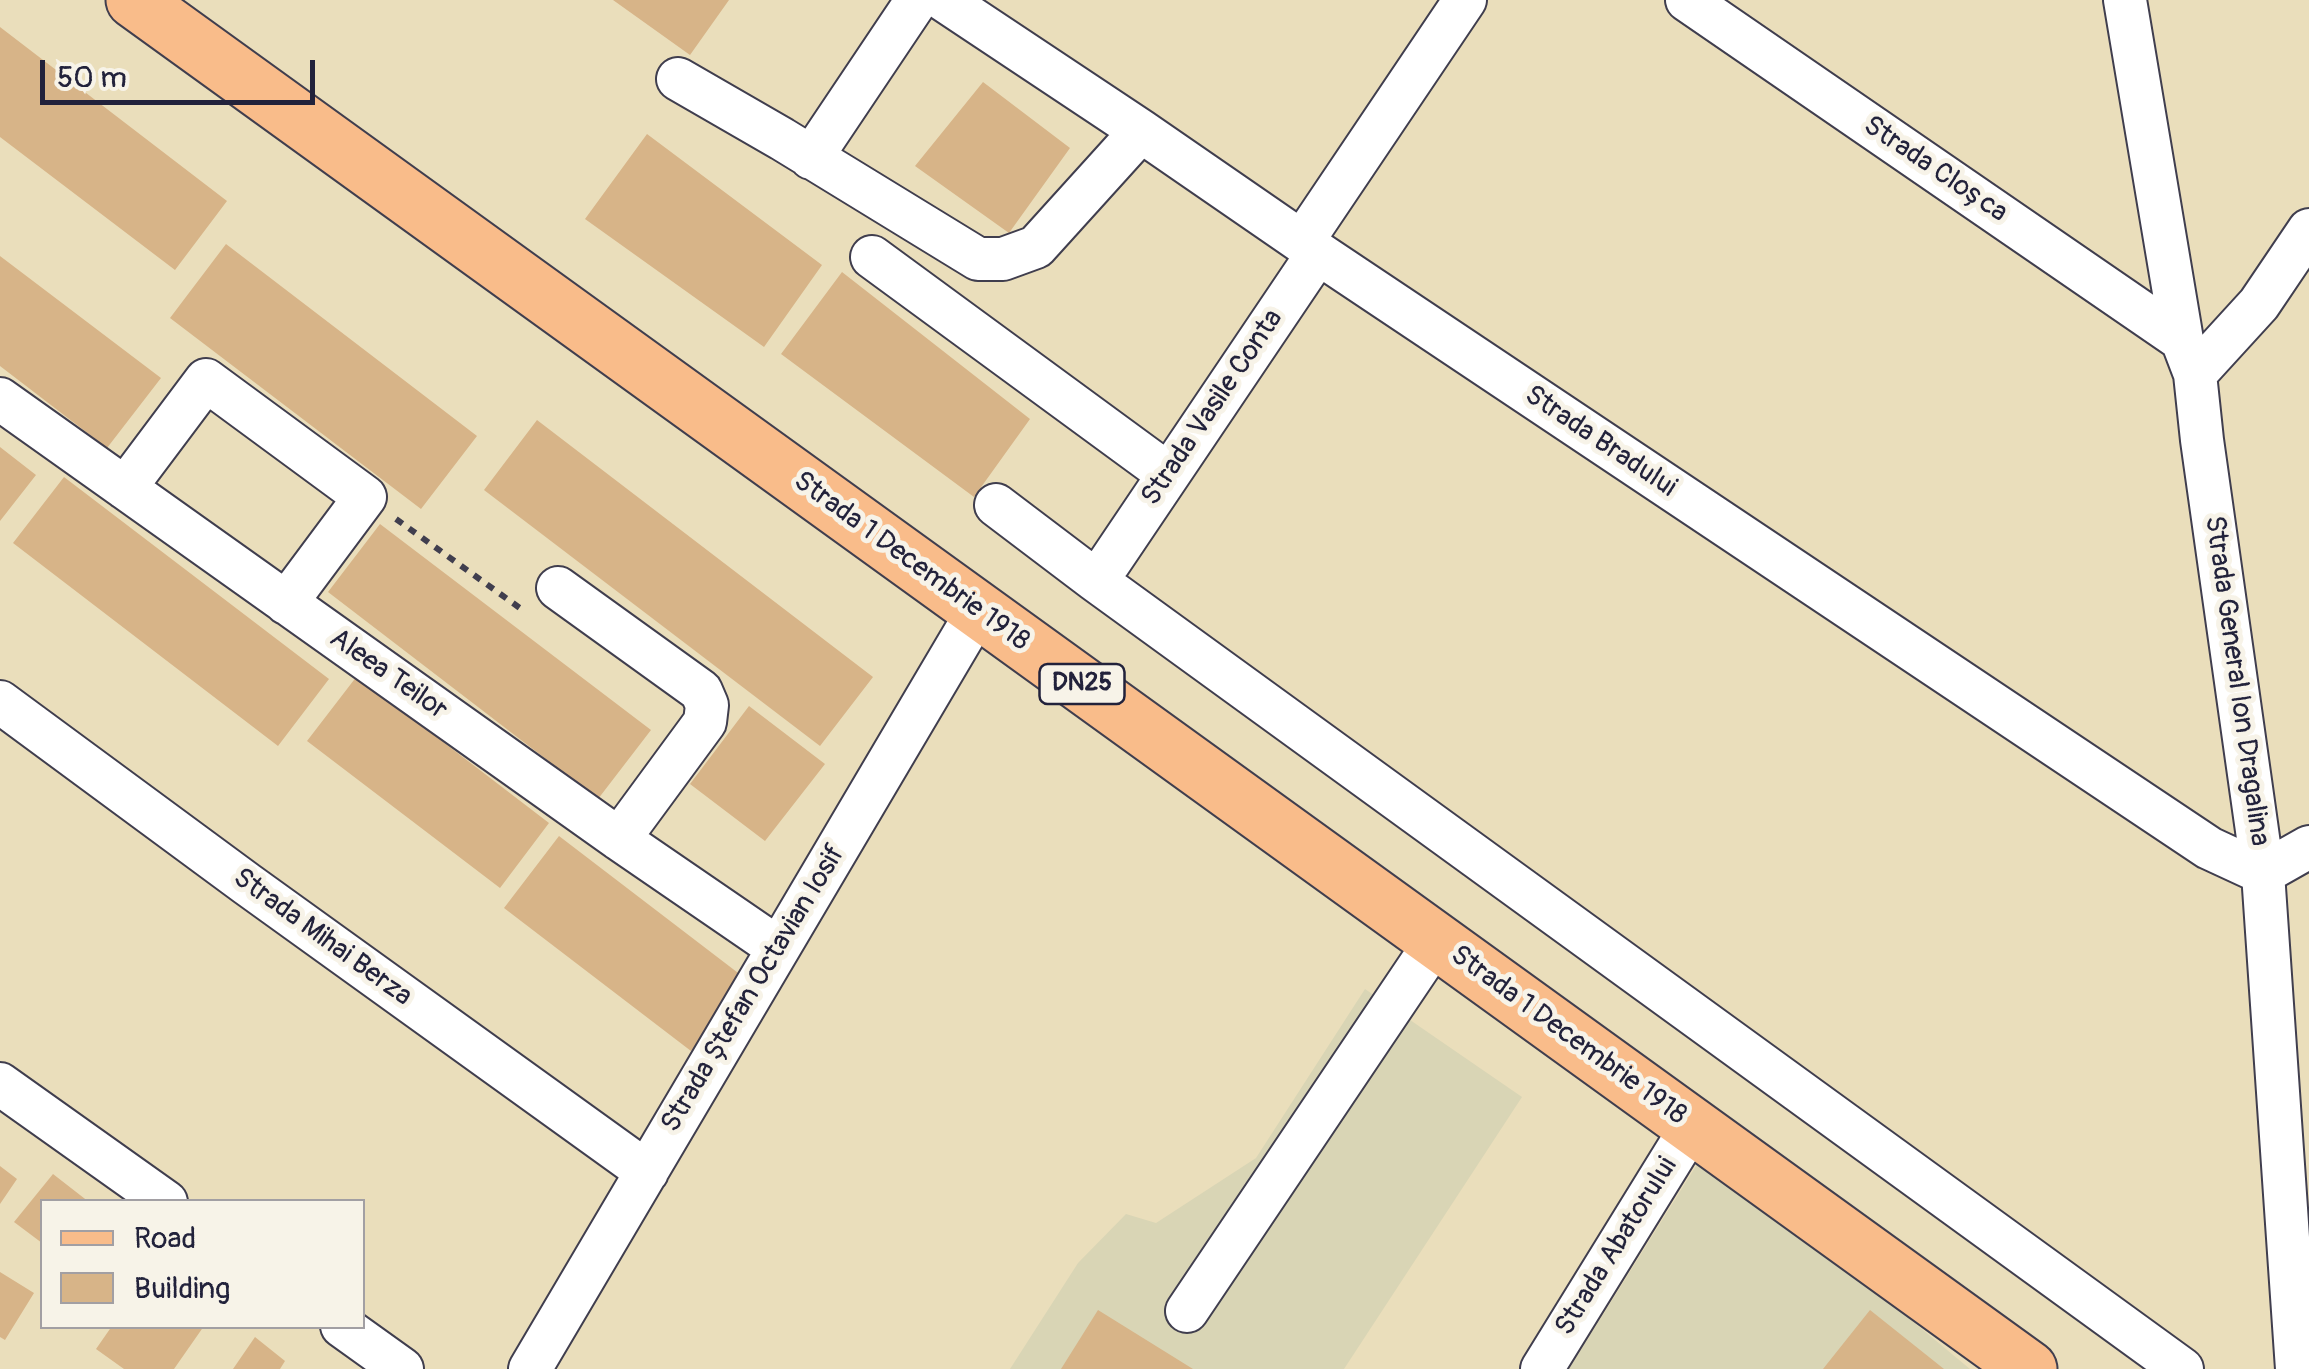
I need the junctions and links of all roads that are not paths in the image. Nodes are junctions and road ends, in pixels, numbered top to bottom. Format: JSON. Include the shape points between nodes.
{"nodes":[{"id":1,"x":134,"y":0,"type":"edge"},
{"id":2,"x":917,"y":0,"type":"edge"},
{"id":3,"x":944,"y":0,"type":"edge"},
{"id":4,"x":1466,"y":0,"type":"edge"},
{"id":5,"x":1687,"y":0,"type":"edge"},
{"id":6,"x":2125,"y":0,"type":"edge"},
{"id":7,"x":678,"y":79,"type":"dead end"},
{"id":8,"x":1141,"y":131,"type":"junction"},
{"id":9,"x":811,"y":158,"type":"junction"},
{"id":10,"x":2309,"y":230,"type":"edge"},
{"id":11,"x":1310,"y":248,"type":"junction"},
{"id":12,"x":872,"y":256,"type":"dead end"},
{"id":13,"x":2189,"y":357,"type":"junction"},
{"id":14,"x":0,"y":399,"type":"edge"},
{"id":15,"x":1168,"y":474,"type":"junction"},
{"id":16,"x":126,"y":488,"type":"junction"},
{"id":17,"x":996,"y":505,"type":"dead end"},
{"id":18,"x":1109,"y":563,"type":"dead end"},
{"id":19,"x":558,"y":588,"type":"dead end"},
{"id":20,"x":286,"y":603,"type":"junction"},
{"id":21,"x":979,"y":609,"type":"junction"},
{"id":22,"x":0,"y":702,"type":"edge"},
{"id":23,"x":619,"y":838,"type":"junction"},
{"id":24,"x":2309,"y":847,"type":"edge"},
{"id":25,"x":2264,"y":873,"type":"junction"},
{"id":26,"x":1436,"y":941,"type":"junction"},
{"id":27,"x":778,"y":948,"type":"junction"},
{"id":28,"x":0,"y":1084,"type":"edge"},
{"id":29,"x":1692,"y":1126,"type":"junction"},
{"id":30,"x":647,"y":1172,"type":"junction"},
{"id":31,"x":162,"y":1199,"type":"edge"},
{"id":32,"x":1188,"y":1310,"type":"dead end"},
{"id":33,"x":346,"y":1329,"type":"edge"},
{"id":34,"x":402,"y":1369,"type":"edge"},
{"id":35,"x":530,"y":1369,"type":"edge"},
{"id":36,"x":1542,"y":1369,"type":"edge"},
{"id":37,"x":2029,"y":1369,"type":"edge"},
{"id":38,"x":2182,"y":1369,"type":"edge"},
{"id":39,"x":2297,"y":1369,"type":"edge"}],
"edges":[{"from":1,"to":21,"type":"main road","name":"Strada 1 Decembrie 1918","number":"DN25"},
{"from":2,"to":9,"type":"street"},
{"from":3,"to":8,"type":"street","name":"Strada Bradului"},
{"from":4,"to":11,"type":"street","name":"Strada Vasile Conta"},
{"from":5,"to":13,"type":"street","name":"Strada Cloșca"},
{"from":6,"to":13,"type":"street","name":"Strada General Ion Dragalina"},
{"from":7,"to":9,"type":"street"},
{"from":8,"to":9,"type":"street","via":[[1036,247],[1003,259],[978,259]]},
{"from":8,"to":11,"type":"street","name":"Strada Bradului"},
{"from":10,"to":13,"type":"street","via":[[2259,304]]},
{"from":11,"to":15,"type":"street","name":"Strada Vasile Conta"},
{"from":11,"to":25,"type":"street","name":"Strada Bradului","via":[[2209,848]]},
{"from":12,"to":15,"type":"street"},
{"from":13,"to":25,"type":"street","name":"Strada General Ion Dragalina"},
{"from":14,"to":16,"type":"street","name":"Aleea Teilor"},
{"from":15,"to":18,"type":"street","name":"Strada Vasile Conta"},
{"from":16,"to":20,"type":"street","name":"Aleea Teilor"},
{"from":16,"to":20,"type":"street","via":[[206,380],[365,497]]},
{"from":17,"to":38,"type":"street"},
{"from":19,"to":23,"type":"street","via":[[700,692],[707,706],[704,722]]},
{"from":20,"to":23,"type":"street","name":"Aleea Teilor"},
{"from":21,"to":26,"type":"main road","name":"Strada 1 Decembrie 1918","number":"DN25"},
{"from":21,"to":27,"type":"street","name":"Strada Ștefan Octavian Iosif"},
{"from":22,"to":30,"type":"street","name":"Strada Mihai Berza"},
{"from":23,"to":27,"type":"street","name":"Aleea Teilor"},
{"from":24,"to":25,"type":"street"},
{"from":25,"to":39,"type":"street","name":"Strada General Ion Dragalina"},
{"from":26,"to":29,"type":"main road","name":"Strada 1 Decembrie 1918","number":"DN25"},
{"from":26,"to":32,"type":"street"},
{"from":27,"to":30,"type":"street","name":"Strada Ștefan Octavian Iosif"},
{"from":28,"to":31,"type":"street"},
{"from":29,"to":36,"type":"street","name":"Strada Abatorului"},
{"from":29,"to":37,"type":"main road","name":"Strada 1 Decembrie 1918","number":"DN25"},
{"from":30,"to":35,"type":"street","name":"Strada Ștefan Octavian Iosif"},
{"from":33,"to":34,"type":"street"}]}
